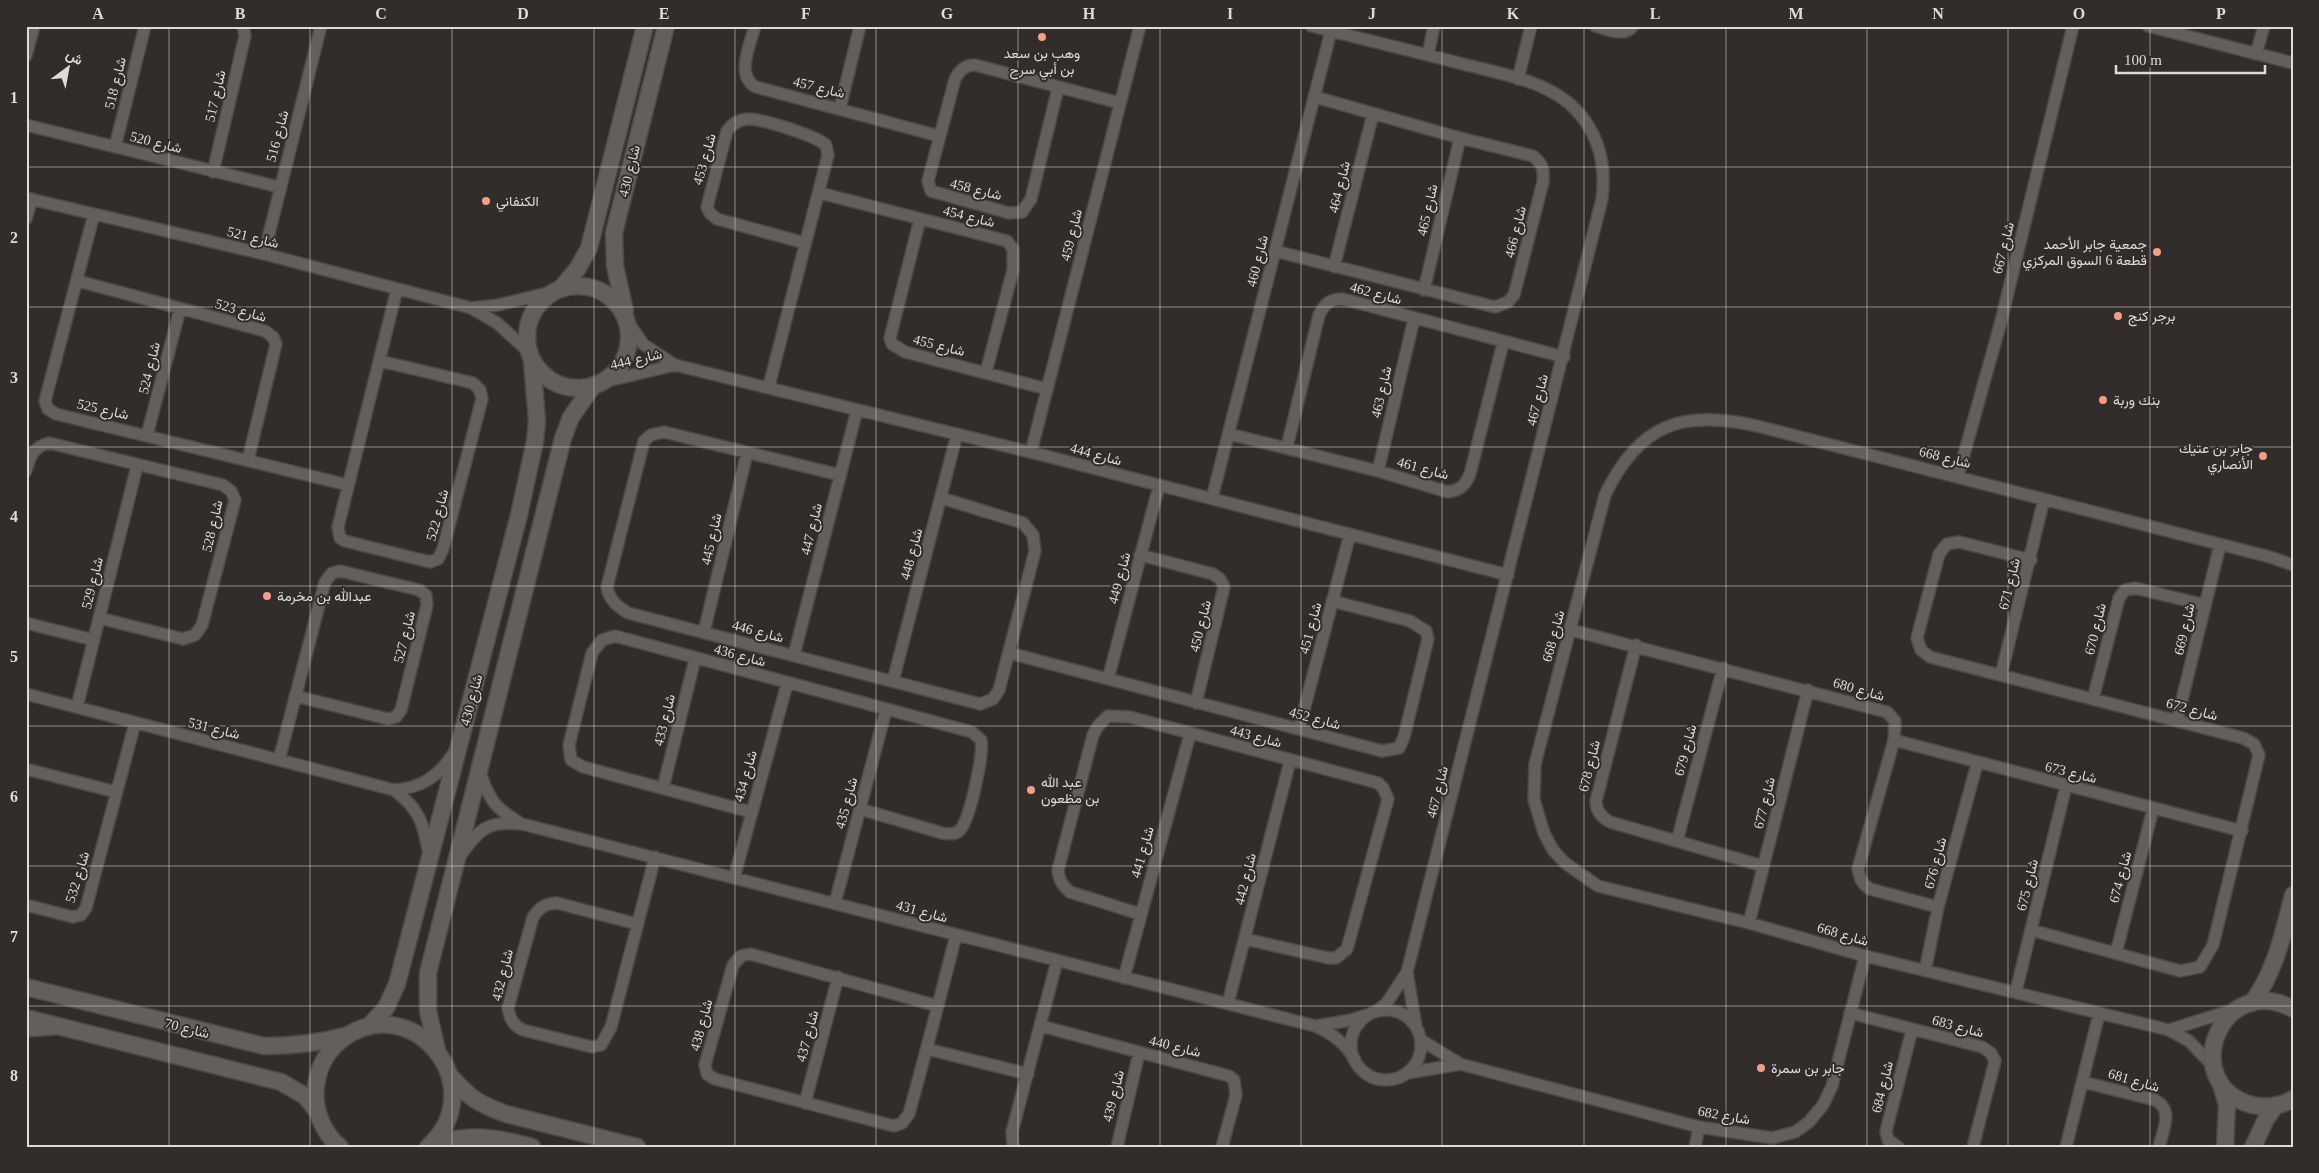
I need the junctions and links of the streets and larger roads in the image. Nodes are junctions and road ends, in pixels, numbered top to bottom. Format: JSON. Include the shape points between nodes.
{"nodes":[{"id":1,"x":34,"y":26,"type":"edge"},
{"id":2,"x":145,"y":26,"type":"edge"},
{"id":3,"x":243,"y":26,"type":"edge"},
{"id":4,"x":321,"y":26,"type":"edge"},
{"id":5,"x":645,"y":26,"type":"edge"},
{"id":6,"x":666,"y":26,"type":"edge"},
{"id":7,"x":755,"y":26,"type":"edge"},
{"id":8,"x":860,"y":26,"type":"edge"},
{"id":9,"x":1140,"y":26,"type":"edge"},
{"id":10,"x":1312,"y":26,"type":"edge"},
{"id":11,"x":1434,"y":26,"type":"edge"},
{"id":12,"x":1531,"y":26,"type":"edge"},
{"id":13,"x":1595,"y":26,"type":"edge"},
{"id":14,"x":1633,"y":26,"type":"edge"},
{"id":15,"x":2073,"y":26,"type":"edge"},
{"id":16,"x":2148,"y":26,"type":"edge"},
{"id":17,"x":2264,"y":26,"type":"edge"},
{"id":18,"x":2169,"y":29,"type":"edge"},
{"id":19,"x":1331,"y":32,"type":"junction"},
{"id":20,"x":2256,"y":54,"type":"junction"},
{"id":21,"x":1428,"y":55,"type":"junction"},
{"id":22,"x":26,"y":56,"type":"edge"},
{"id":23,"x":2293,"y":63,"type":"edge"},
{"id":24,"x":1518,"y":79,"type":"junction"},
{"id":25,"x":1058,"y":88,"type":"junction"},
{"id":26,"x":1315,"y":97,"type":"junction"},
{"id":27,"x":1120,"y":103,"type":"junction"},
{"id":28,"x":840,"y":108,"type":"junction"},
{"id":29,"x":1373,"y":114,"type":"junction"},
{"id":30,"x":26,"y":125,"type":"edge"},
{"id":31,"x":939,"y":136,"type":"junction"},
{"id":32,"x":1460,"y":138,"type":"junction"},
{"id":33,"x":115,"y":147,"type":"junction"},
{"id":34,"x":213,"y":172,"type":"junction"},
{"id":35,"x":279,"y":187,"type":"junction"},
{"id":36,"x":820,"y":193,"type":"junction"},
{"id":37,"x":29,"y":198,"type":"edge"},
{"id":38,"x":94,"y":214,"type":"junction"},
{"id":39,"x":26,"y":219,"type":"edge"},
{"id":40,"x":920,"y":219,"type":"junction"},
{"id":41,"x":805,"y":243,"type":"junction"},
{"id":42,"x":1275,"y":251,"type":"junction"},
{"id":43,"x":264,"y":254,"type":"junction"},
{"id":44,"x":1334,"y":267,"type":"junction"},
{"id":45,"x":78,"y":281,"type":"junction"},
{"id":46,"x":397,"y":289,"type":"junction"},
{"id":47,"x":557,"y":290,"type":"junction"},
{"id":48,"x":1424,"y":290,"type":"junction"},
{"id":49,"x":471,"y":308,"type":"junction"},
{"id":50,"x":180,"y":309,"type":"junction"},
{"id":51,"x":1414,"y":319,"type":"junction"},
{"id":52,"x":627,"y":320,"type":"junction"},
{"id":53,"x":1503,"y":343,"type":"junction"},
{"id":54,"x":530,"y":356,"type":"junction"},
{"id":55,"x":1564,"y":357,"type":"junction"},
{"id":56,"x":380,"y":361,"type":"junction"},
{"id":57,"x":675,"y":365,"type":"junction"},
{"id":58,"x":986,"y":372,"type":"junction"},
{"id":59,"x":598,"y":384,"type":"junction"},
{"id":60,"x":768,"y":386,"type":"junction"},
{"id":61,"x":1047,"y":390,"type":"junction"},
{"id":62,"x":857,"y":410,"type":"junction"},
{"id":63,"x":957,"y":434,"type":"junction"},
{"id":64,"x":1229,"y":434,"type":"junction"},
{"id":65,"x":147,"y":435,"type":"junction"},
{"id":66,"x":1287,"y":447,"type":"junction"},
{"id":67,"x":1031,"y":452,"type":"junction"},
{"id":68,"x":747,"y":453,"type":"junction"},
{"id":69,"x":248,"y":460,"type":"junction"},
{"id":70,"x":137,"y":466,"type":"junction"},
{"id":71,"x":26,"y":471,"type":"edge"},
{"id":72,"x":1378,"y":471,"type":"junction"},
{"id":73,"x":840,"y":476,"type":"junction"},
{"id":74,"x":1958,"y":476,"type":"junction"},
{"id":75,"x":348,"y":485,"type":"junction"},
{"id":76,"x":1159,"y":486,"type":"junction"},
{"id":77,"x":941,"y":498,"type":"junction"},
{"id":78,"x":1212,"y":498,"type":"junction"},
{"id":79,"x":2044,"y":500,"type":"junction"},
{"id":80,"x":1350,"y":534,"type":"junction"},
{"id":81,"x":2220,"y":545,"type":"junction"},
{"id":82,"x":1140,"y":555,"type":"junction"},
{"id":83,"x":2293,"y":556,"type":"edge"},
{"id":84,"x":2270,"y":557,"type":"junction"},
{"id":85,"x":2031,"y":560,"type":"junction"},
{"id":86,"x":2293,"y":565,"type":"edge"},
{"id":87,"x":1508,"y":575,"type":"junction"},
{"id":88,"x":1332,"y":601,"type":"junction"},
{"id":89,"x":2205,"y":605,"type":"junction"},
{"id":90,"x":99,"y":618,"type":"junction"},
{"id":91,"x":26,"y":624,"type":"edge"},
{"id":92,"x":1571,"y":630,"type":"junction"},
{"id":93,"x":704,"y":632,"type":"junction"},
{"id":94,"x":94,"y":640,"type":"junction"},
{"id":95,"x":1636,"y":645,"type":"junction"},
{"id":96,"x":1009,"y":653,"type":"junction"},
{"id":97,"x":794,"y":656,"type":"junction"},
{"id":98,"x":695,"y":659,"type":"junction"},
{"id":99,"x":1722,"y":668,"type":"junction"},
{"id":100,"x":2001,"y":675,"type":"junction"},
{"id":101,"x":1108,"y":679,"type":"junction"},
{"id":102,"x":893,"y":680,"type":"junction"},
{"id":103,"x":787,"y":684,"type":"junction"},
{"id":104,"x":1808,"y":690,"type":"junction"},
{"id":105,"x":26,"y":694,"type":"edge"},
{"id":106,"x":295,"y":696,"type":"junction"},
{"id":107,"x":2093,"y":699,"type":"junction"},
{"id":108,"x":1196,"y":703,"type":"junction"},
{"id":109,"x":76,"y":707,"type":"junction"},
{"id":110,"x":886,"y":710,"type":"junction"},
{"id":111,"x":2177,"y":720,"type":"junction"},
{"id":112,"x":135,"y":723,"type":"junction"},
{"id":113,"x":1299,"y":729,"type":"junction"},
{"id":114,"x":1190,"y":734,"type":"junction"},
{"id":115,"x":1894,"y":740,"type":"junction"},
{"id":116,"x":458,"y":748,"type":"junction"},
{"id":117,"x":279,"y":760,"type":"junction"},
{"id":118,"x":1290,"y":761,"type":"junction"},
{"id":119,"x":1977,"y":764,"type":"junction"},
{"id":120,"x":26,"y":769,"type":"edge"},
{"id":121,"x":480,"y":772,"type":"junction"},
{"id":122,"x":2066,"y":786,"type":"junction"},
{"id":123,"x":663,"y":788,"type":"junction"},
{"id":124,"x":394,"y":790,"type":"junction"},
{"id":125,"x":116,"y":792,"type":"junction"},
{"id":126,"x":860,"y":809,"type":"junction"},
{"id":127,"x":2153,"y":809,"type":"junction"},
{"id":128,"x":751,"y":812,"type":"junction"},
{"id":129,"x":522,"y":824,"type":"junction"},
{"id":130,"x":2242,"y":831,"type":"junction"},
{"id":131,"x":1677,"y":841,"type":"junction"},
{"id":132,"x":655,"y":857,"type":"junction"},
{"id":133,"x":430,"y":858,"type":"junction"},
{"id":134,"x":459,"y":858,"type":"junction"},
{"id":135,"x":1763,"y":866,"type":"junction"},
{"id":136,"x":734,"y":878,"type":"junction"},
{"id":137,"x":2293,"y":896,"type":"edge"},
{"id":138,"x":835,"y":903,"type":"junction"},
{"id":139,"x":26,"y":905,"type":"edge"},
{"id":140,"x":1938,"y":906,"type":"junction"},
{"id":141,"x":1140,"y":914,"type":"junction"},
{"id":142,"x":1749,"y":923,"type":"junction"},
{"id":143,"x":637,"y":924,"type":"junction"},
{"id":144,"x":2031,"y":930,"type":"junction"},
{"id":145,"x":956,"y":935,"type":"junction"},
{"id":146,"x":1245,"y":939,"type":"junction"},
{"id":147,"x":2116,"y":953,"type":"junction"},
{"id":148,"x":1865,"y":956,"type":"junction"},
{"id":149,"x":1057,"y":962,"type":"junction"},
{"id":150,"x":1925,"y":971,"type":"junction"},
{"id":151,"x":1407,"y":972,"type":"junction"},
{"id":152,"x":838,"y":977,"type":"junction"},
{"id":153,"x":1124,"y":978,"type":"junction"},
{"id":154,"x":26,"y":988,"type":"edge"},
{"id":155,"x":2016,"y":992,"type":"junction"},
{"id":156,"x":1228,"y":1003,"type":"junction"},
{"id":157,"x":938,"y":1006,"type":"junction"},
{"id":158,"x":2245,"y":1006,"type":"junction"},
{"id":159,"x":2293,"y":1009,"type":"edge"},
{"id":160,"x":1373,"y":1013,"type":"junction"},
{"id":161,"x":1850,"y":1013,"type":"junction"},
{"id":162,"x":2099,"y":1014,"type":"junction"},
{"id":163,"x":26,"y":1018,"type":"edge"},
{"id":164,"x":1041,"y":1026,"type":"junction"},
{"id":165,"x":1315,"y":1026,"type":"junction"},
{"id":166,"x":368,"y":1027,"type":"junction"},
{"id":167,"x":1416,"y":1027,"type":"junction"},
{"id":168,"x":64,"y":1028,"type":"junction"},
{"id":169,"x":1912,"y":1030,"type":"junction"},
{"id":170,"x":2169,"y":1030,"type":"junction"},
{"id":171,"x":26,"y":1031,"type":"edge"},
{"id":172,"x":350,"y":1034,"type":"junction"},
{"id":173,"x":1421,"y":1040,"type":"junction"},
{"id":174,"x":927,"y":1048,"type":"junction"},
{"id":175,"x":437,"y":1050,"type":"junction"},
{"id":176,"x":1139,"y":1053,"type":"junction"},
{"id":177,"x":1355,"y":1060,"type":"junction"},
{"id":178,"x":1460,"y":1064,"type":"junction"},
{"id":179,"x":2214,"y":1067,"type":"junction"},
{"id":180,"x":1408,"y":1073,"type":"junction"},
{"id":181,"x":1028,"y":1074,"type":"junction"},
{"id":182,"x":451,"y":1077,"type":"junction"},
{"id":183,"x":2083,"y":1082,"type":"junction"},
{"id":184,"x":2222,"y":1084,"type":"junction"},
{"id":185,"x":2288,"y":1101,"type":"edge"},
{"id":186,"x":805,"y":1103,"type":"junction"},
{"id":187,"x":317,"y":1111,"type":"junction"},
{"id":188,"x":1699,"y":1127,"type":"junction"},
{"id":189,"x":335,"y":1143,"type":"edge"},
{"id":190,"x":431,"y":1144,"type":"edge"},
{"id":191,"x":532,"y":1147,"type":"edge"},
{"id":192,"x":637,"y":1147,"type":"edge"},
{"id":193,"x":1013,"y":1147,"type":"edge"},
{"id":194,"x":1117,"y":1147,"type":"edge"},
{"id":195,"x":1222,"y":1147,"type":"edge"},
{"id":196,"x":1695,"y":1147,"type":"edge"},
{"id":197,"x":1898,"y":1147,"type":"edge"},
{"id":198,"x":1973,"y":1147,"type":"edge"},
{"id":199,"x":2066,"y":1147,"type":"edge"},
{"id":200,"x":2160,"y":1147,"type":"edge"},
{"id":201,"x":2225,"y":1147,"type":"edge"},
{"id":202,"x":2253,"y":1147,"type":"edge"}],
"edges":[{"from":1,"to":22,"type":"street"},
{"from":2,"to":33,"type":"street","name":"شارع 518"},
{"from":3,"to":34,"type":"street","name":"شارع 517","via":[[245,36]]},
{"from":4,"to":35,"type":"street","name":"شارع 516"},
{"from":5,"to":47,"type":"street","name":"شارع 430","via":[[589,248],[578,268]]},
{"from":6,"to":52,"type":"street","name":"شارع 430","via":[[614,233],[615,266]]},
{"from":7,"to":28,"type":"street","name":"شارع 457","via":[[744,72],[749,83]]},
{"from":8,"to":28,"type":"street"},
{"from":9,"to":27,"type":"street","name":"شارع 459"},
{"from":10,"to":19,"type":"street","name":"شارع 467"},
{"from":11,"to":21,"type":"street"},
{"from":12,"to":24,"type":"street"},
{"from":13,"to":14,"type":"street","via":[[1621,33],[1630,31]]},
{"from":15,"to":74,"type":"street","name":"شارع 667","via":[[2000,325]]},
{"from":16,"to":18,"type":"street"},
{"from":17,"to":20,"type":"street"},
{"from":18,"to":20,"type":"street"},
{"from":19,"to":21,"type":"street","name":"شارع 467"},
{"from":19,"to":26,"type":"street","name":"شارع 460"},
{"from":20,"to":23,"type":"street"},
{"from":21,"to":24,"type":"street","name":"شارع 467"},
{"from":24,"to":55,"type":"street","name":"شارع 467","via":[[1554,94],[1577,110],[1599,145],[1602,160],[1602,199]]},
{"from":25,"to":27,"type":"street","name":"شارع 458"},
{"from":25,"to":31,"type":"street","name":"شارع 458","via":[[969,65],[955,79]]},
{"from":25,"to":31,"type":"street","name":"شارع 458","via":[[1031,199],[1022,212],[1009,213],[931,191],[928,181]]},
{"from":26,"to":29,"type":"street","name":"شارع 466"},
{"from":26,"to":42,"type":"street","name":"شارع 460"},
{"from":27,"to":61,"type":"street","name":"شارع 459"},
{"from":28,"to":31,"type":"street","name":"شارع 457"},
{"from":29,"to":32,"type":"street","name":"شارع 466"},
{"from":29,"to":44,"type":"street","name":"شارع 464"},
{"from":30,"to":33,"type":"street","name":"شارع 520"},
{"from":32,"to":48,"type":"street","name":"شارع 465"},
{"from":32,"to":48,"type":"street","name":"شارع 466","via":[[1533,156],[1544,170],[1542,182],[1514,295],[1508,302],[1495,307]]},
{"from":33,"to":34,"type":"street","name":"شارع 520"},
{"from":34,"to":35,"type":"street","name":"شارع 520"},
{"from":35,"to":43,"type":"street","name":"شارع 516"},
{"from":36,"to":40,"type":"street","name":"شارع 454"},
{"from":36,"to":41,"type":"street","name":"شارع 453"},
{"from":36,"to":41,"type":"street","name":"شارع 453","via":[[828,155],[826,145],[820,140],[752,119],[731,126],[707,207],[710,213],[717,219]]},
{"from":37,"to":38,"type":"street","name":"شارع 521"},
{"from":37,"to":39,"type":"street"},
{"from":38,"to":43,"type":"street","name":"شارع 521"},
{"from":38,"to":45,"type":"street","name":"شارع 525"},
{"from":40,"to":58,"type":"street","name":"شارع 454","via":[[1007,241],[1013,249],[1013,270]]},
{"from":40,"to":58,"type":"street","name":"شارع 455","via":[[890,338],[892,344],[905,352]]},
{"from":41,"to":60,"type":"street","name":"شارع 453"},
{"from":42,"to":44,"type":"street","name":"شارع 466"},
{"from":42,"to":64,"type":"street","name":"شارع 460"},
{"from":43,"to":46,"type":"street","name":"شارع 521"},
{"from":44,"to":48,"type":"street","name":"شارع 466"},
{"from":45,"to":50,"type":"street","name":"شارع 523"},
{"from":45,"to":65,"type":"street","name":"شارع 525","via":[[45,401],[48,409],[56,414]]},
{"from":46,"to":49,"type":"street","name":"شارع 521"},
{"from":46,"to":56,"type":"street","name":"شارع 522"},
{"from":47,"to":49,"type":"street","name":"شارع 521","via":[[498,305]]},
{"from":47,"to":52,"type":"street","via":[[588,286],[604,292]]},
{"from":47,"to":54,"type":"street","via":[[535,307],[530,318],[527,329]]},
{"from":49,"to":54,"type":"street","name":"شارع 521","via":[[498,323]]},
{"from":50,"to":65,"type":"street","name":"شارع 524"},
{"from":50,"to":69,"type":"street","name":"شارع 523","via":[[265,331],[273,337],[276,344]]},
{"from":51,"to":53,"type":"street","name":"شارع 462"},
{"from":51,"to":66,"type":"street","name":"شارع 462","via":[[1343,299],[1327,302],[1319,314]]},
{"from":51,"to":72,"type":"street","name":"شارع 463"},
{"from":52,"to":57,"type":"street","name":"شارع 444","via":[[643,344]]},
{"from":52,"to":59,"type":"street","via":[[629,345],[626,356],[613,375]]},
{"from":53,"to":55,"type":"street","name":"شارع 462"},
{"from":53,"to":72,"type":"street","name":"شارع 461","via":[[1470,474],[1462,488],[1448,492]]},
{"from":54,"to":59,"type":"street","via":[[545,377],[553,382],[573,388]]},
{"from":54,"to":116,"type":"street","name":"شارع 430","via":[[537,421],[535,440],[519,515]]},
{"from":55,"to":87,"type":"street","name":"شارع 467"},
{"from":56,"to":75,"type":"street","name":"شارع 522"},
{"from":56,"to":75,"type":"street","name":"شارع 522","via":[[473,383],[480,390],[482,399],[444,549],[438,559],[430,562],[340,538],[338,527]]},
{"from":57,"to":59,"type":"street","name":"شارع 444"},
{"from":57,"to":60,"type":"street","name":"شارع 444"},
{"from":58,"to":61,"type":"street","name":"شارع 455"},
{"from":59,"to":121,"type":"street","name":"شارع 430","via":[[571,417],[563,438]]},
{"from":60,"to":62,"type":"street","name":"شارع 444"},
{"from":61,"to":67,"type":"street","name":"شارع 459"},
{"from":62,"to":63,"type":"street","name":"شارع 444"},
{"from":62,"to":73,"type":"street","name":"شارع 447"},
{"from":63,"to":67,"type":"street","name":"شارع 444"},
{"from":63,"to":77,"type":"street","name":"شارع 448"},
{"from":64,"to":66,"type":"street","name":"شارع 461"},
{"from":64,"to":78,"type":"street","name":"شارع 460"},
{"from":65,"to":69,"type":"street","name":"شارع 525"},
{"from":66,"to":72,"type":"street","name":"شارع 461"},
{"from":67,"to":76,"type":"street","name":"شارع 444"},
{"from":68,"to":73,"type":"street","name":"شارع 446"},
{"from":68,"to":93,"type":"street","name":"شارع 445"},
{"from":68,"to":93,"type":"street","name":"شارع 446","via":[[664,432],[651,435],[644,441],[607,587],[612,600],[628,613]]},
{"from":69,"to":75,"type":"street","name":"شارع 525"},
{"from":70,"to":71,"type":"street","name":"شارع 528","via":[[49,443],[38,446],[30,455]]},
{"from":70,"to":90,"type":"street","name":"شارع 529"},
{"from":70,"to":90,"type":"street","name":"شارع 528","via":[[223,485],[236,500],[202,625],[195,635],[183,639]]},
{"from":73,"to":97,"type":"street","name":"شارع 447"},
{"from":74,"to":79,"type":"street","name":"شارع 668"},
{"from":74,"to":92,"type":"street","name":"شارع 668","via":[[1728,420],[1703,418],[1662,429],[1645,439],[1628,456],[1605,495]]},
{"from":76,"to":78,"type":"street","name":"شارع 444"},
{"from":76,"to":82,"type":"street","name":"شارع 449"},
{"from":77,"to":96,"type":"street","name":"شارع 446","via":[[1023,523],[1033,535],[1034,551]]},
{"from":77,"to":102,"type":"street","name":"شارع 448"},
{"from":78,"to":80,"type":"street","name":"شارع 444"},
{"from":79,"to":81,"type":"street","name":"شارع 668"},
{"from":79,"to":85,"type":"street","name":"شارع 671"},
{"from":80,"to":87,"type":"street","name":"شارع 444"},
{"from":80,"to":88,"type":"street","name":"شارع 451"},
{"from":81,"to":84,"type":"street","name":"شارع 668"},
{"from":81,"to":89,"type":"street","name":"شارع 669"},
{"from":82,"to":101,"type":"street","name":"شارع 449"},
{"from":82,"to":108,"type":"street","name":"شارع 450","via":[[1213,574],[1224,587]]},
{"from":83,"to":84,"type":"street","name":"شارع 668"},
{"from":84,"to":86,"type":"street","name":"شارع 668"},
{"from":85,"to":100,"type":"street","name":"شارع 671"},
{"from":85,"to":100,"type":"street","name":"شارع 672","via":[[1959,542],[1947,544],[1939,554],[1917,638],[1920,650],[1930,657]]},
{"from":87,"to":151,"type":"street","name":"شارع 467"},
{"from":88,"to":113,"type":"street","name":"شارع 451"},
{"from":88,"to":113,"type":"street","name":"شارع 452","via":[[1410,621],[1426,630],[1428,639],[1404,737],[1399,748],[1382,751]]},
{"from":89,"to":107,"type":"street","name":"شارع 670","via":[[2135,588],[2126,590],[2119,598]]},
{"from":89,"to":111,"type":"street","name":"شارع 669"},
{"from":90,"to":94,"type":"street","name":"شارع 529"},
{"from":91,"to":94,"type":"street"},
{"from":92,"to":95,"type":"street","name":"شارع 680"},
{"from":92,"to":142,"type":"street","name":"شارع 668","via":[[1539,746],[1534,778],[1537,814],[1553,850],[1565,863],[1598,886]]},
{"from":93,"to":97,"type":"street","name":"شارع 446"},
{"from":94,"to":109,"type":"street","name":"شارع 529"},
{"from":95,"to":99,"type":"street","name":"شارع 680"},
{"from":95,"to":131,"type":"street","name":"شارع 678","via":[[1596,809],[1610,822]]},
{"from":96,"to":101,"type":"street","name":"شارع 452"},
{"from":96,"to":102,"type":"street","name":"شارع 446","via":[[999,690],[986,703]]},
{"from":97,"to":102,"type":"street","name":"شارع 446"},
{"from":98,"to":103,"type":"street","name":"شارع 436"},
{"from":98,"to":123,"type":"street","name":"شارع 433"},
{"from":98,"to":123,"type":"street","name":"شارع 436","via":[[615,636],[602,640],[592,653],[569,745],[571,760],[582,767]]},
{"from":99,"to":104,"type":"street","name":"شارع 680"},
{"from":99,"to":131,"type":"street","name":"شارع 679"},
{"from":100,"to":107,"type":"street","name":"شارع 672"},
{"from":101,"to":108,"type":"street","name":"شارع 452"},
{"from":103,"to":110,"type":"street","name":"شارع 436"},
{"from":103,"to":128,"type":"street","name":"شارع 434"},
{"from":104,"to":115,"type":"street","name":"شارع 680","via":[[1887,712],[1895,721]]},
{"from":104,"to":135,"type":"street","name":"شارع 677"},
{"from":105,"to":109,"type":"street","name":"شارع 531"},
{"from":106,"to":106,"type":"street","name":"شارع 527","via":[[325,582],[332,573],[340,571],[419,590],[426,595],[427,605],[404,701],[396,717],[388,719]]},
{"from":106,"to":117,"type":"street","name":"شارع 527"},
{"from":107,"to":111,"type":"street","name":"شارع 672"},
{"from":108,"to":113,"type":"street","name":"شارع 452"},
{"from":109,"to":112,"type":"street","name":"شارع 531"},
{"from":110,"to":126,"type":"street","name":"شارع 435"},
{"from":110,"to":126,"type":"street","name":"شارع 436","via":[[972,732],[981,740],[968,814],[960,830],[952,834]]},
{"from":111,"to":130,"type":"street","name":"شارع 672","via":[[2249,740],[2258,748]]},
{"from":112,"to":117,"type":"street","name":"شارع 531"},
{"from":112,"to":125,"type":"street","name":"شارع 532"},
{"from":114,"to":118,"type":"street","name":"شارع 443"},
{"from":114,"to":141,"type":"street","name":"شارع 441"},
{"from":114,"to":141,"type":"street","name":"شارع 443","via":[[1122,715],[1108,716],[1094,735],[1058,870],[1059,877],[1070,892]]},
{"from":115,"to":119,"type":"street","name":"شارع 673"},
{"from":115,"to":140,"type":"street","name":"شارع 680","via":[[1858,869],[1859,878],[1870,889]]},
{"from":116,"to":124,"type":"street","name":"شارع 531","via":[[442,769],[423,784]]},
{"from":116,"to":133,"type":"street","name":"شارع 430"},
{"from":117,"to":124,"type":"street","name":"شارع 531"},
{"from":118,"to":146,"type":"street","name":"شارع 442"},
{"from":118,"to":146,"type":"street","name":"شارع 443","via":[[1378,783],[1388,799],[1352,938],[1342,955],[1328,958]]},
{"from":119,"to":122,"type":"street","name":"شارع 673"},
{"from":119,"to":140,"type":"street","name":"شارع 676"},
{"from":120,"to":125,"type":"street"},
{"from":121,"to":129,"type":"street","name":"شارع 431","via":[[486,791],[498,808]]},
{"from":121,"to":134,"type":"street","name":"شارع 430"},
{"from":122,"to":127,"type":"street","name":"شارع 673"},
{"from":122,"to":144,"type":"street","name":"شارع 675"},
{"from":123,"to":128,"type":"street","name":"شارع 436"},
{"from":124,"to":133,"type":"street","name":"شارع 531","via":[[420,817]]},
{"from":125,"to":139,"type":"street","name":"شارع 532","via":[[86,908],[81,915],[73,918]]},
{"from":126,"to":138,"type":"street","name":"شارع 435"},
{"from":127,"to":130,"type":"street","name":"شارع 673"},
{"from":127,"to":147,"type":"street","name":"شارع 674"},
{"from":128,"to":136,"type":"street","name":"شارع 434"},
{"from":129,"to":132,"type":"street","name":"شارع 431"},
{"from":129,"to":134,"type":"street","name":"شارع 431","via":[[488,826],[475,835]]},
{"from":130,"to":147,"type":"street","name":"شارع 672","via":[[2213,945],[2200,967],[2180,970]]},
{"from":131,"to":135,"type":"street","name":"شارع 678"},
{"from":132,"to":136,"type":"street","name":"شارع 431"},
{"from":132,"to":143,"type":"street","name":"شارع 432"},
{"from":133,"to":166,"type":"street","name":"شارع 430","via":[[393,995]]},
{"from":134,"to":175,"type":"street","name":"شارع 430","via":[[428,973],[428,1011]]},
{"from":135,"to":142,"type":"street","name":"شارع 677"},
{"from":136,"to":138,"type":"street","name":"شارع 431"},
{"from":137,"to":158,"type":"street","via":[[2275,963],[2263,988]]},
{"from":138,"to":145,"type":"street","name":"شارع 431"},
{"from":140,"to":150,"type":"street","name":"شارع 676"},
{"from":141,"to":153,"type":"street","name":"شارع 441"},
{"from":142,"to":148,"type":"street","name":"شارع 668"},
{"from":143,"to":143,"type":"street","name":"شارع 432","via":[[611,1028],[602,1045],[592,1047],[515,1026],[508,1008],[532,916],[539,908],[557,903]]},
{"from":144,"to":147,"type":"street","name":"شارع 672"},
{"from":144,"to":155,"type":"street","name":"شارع 675"},
{"from":145,"to":149,"type":"street","name":"شارع 431"},
{"from":145,"to":157,"type":"street","name":"شارع 438"},
{"from":146,"to":156,"type":"street","name":"شارع 442"},
{"from":148,"to":150,"type":"street","name":"شارع 668"},
{"from":148,"to":161,"type":"street","name":"شارع 682"},
{"from":149,"to":153,"type":"street","name":"شارع 431"},
{"from":149,"to":164,"type":"street"},
{"from":150,"to":155,"type":"street","name":"شارع 668"},
{"from":151,"to":160,"type":"street","name":"شارع 467","via":[[1386,1004]]},
{"from":151,"to":167,"type":"street","name":"شارع 467"},
{"from":152,"to":157,"type":"street","name":"شارع 438"},
{"from":152,"to":186,"type":"street","name":"شارع 437"},
{"from":152,"to":186,"type":"street","name":"شارع 438","via":[[750,954],[741,956],[732,965],[705,1066],[707,1074],[715,1079]]},
{"from":153,"to":156,"type":"street","name":"شارع 431"},
{"from":154,"to":172,"type":"street","name":"شارع 70","via":[[264,1046],[320,1042]]},
{"from":155,"to":162,"type":"street","name":"شارع 668"},
{"from":156,"to":165,"type":"street","name":"شارع 431"},
{"from":157,"to":174,"type":"street","name":"شارع 438"},
{"from":158,"to":159,"type":"street","via":[[2269,1001]]},
{"from":158,"to":170,"type":"street"},
{"from":158,"to":179,"type":"street","via":[[2223,1021],[2218,1029],[2212,1048]]},
{"from":160,"to":165,"type":"street","name":"شارع 431"},
{"from":160,"to":167,"type":"street","via":[[1394,1011]]},
{"from":160,"to":177,"type":"street","via":[[1360,1022],[1353,1034],[1351,1047]]},
{"from":161,"to":169,"type":"street","name":"شارع 683"},
{"from":161,"to":188,"type":"street","name":"شارع 682","via":[[1832,1086],[1823,1105],[1809,1122],[1795,1132],[1772,1138]]},
{"from":162,"to":170,"type":"street","name":"شارع 668"},
{"from":162,"to":183,"type":"street"},
{"from":163,"to":168,"type":"street"},
{"from":164,"to":176,"type":"street","name":"شارع 440"},
{"from":164,"to":181,"type":"street"},
{"from":165,"to":177,"type":"street","name":"شارع 431","via":[[1342,1042]]},
{"from":166,"to":172,"type":"street"},
{"from":166,"to":175,"type":"street","via":[[380,1025],[406,1029]]},
{"from":167,"to":173,"type":"street"},
{"from":168,"to":171,"type":"street"},
{"from":168,"to":187,"type":"street","via":[[281,1082],[305,1096]]},
{"from":169,"to":197,"type":"street","name":"شارع 684","via":[[1886,1131],[1888,1140]]},
{"from":169,"to":198,"type":"street","name":"شارع 683","via":[[1982,1047],[1994,1057]]},
{"from":170,"to":179,"type":"street","name":"شارع 668","via":[[2188,1042]]},
{"from":172,"to":187,"type":"street","via":[[336,1044],[322,1064],[316,1087]]},
{"from":173,"to":178,"type":"street","name":"شارع 682"},
{"from":173,"to":180,"type":"street","via":[[1419,1058]]},
{"from":174,"to":181,"type":"street"},
{"from":174,"to":186,"type":"street","name":"شارع 438","via":[[909,1114],[902,1123],[894,1126]]},
{"from":175,"to":182,"type":"street"},
{"from":176,"to":194,"type":"street","name":"شارع 439"},
{"from":176,"to":195,"type":"street","name":"شارع 440","via":[[1222,1073],[1234,1080],[1236,1094]]},
{"from":177,"to":180,"type":"street","via":[[1372,1077],[1384,1080],[1397,1079]]},
{"from":178,"to":180,"type":"street","name":"شارع 682"},
{"from":178,"to":188,"type":"street","name":"شارع 682"},
{"from":179,"to":184,"type":"street"},
{"from":181,"to":193,"type":"street","via":[[1012,1132]]},
{"from":182,"to":190,"type":"street","via":[[453,1097],[449,1116]]},
{"from":182,"to":192,"type":"street","via":[[471,1098],[506,1114]]},
{"from":183,"to":199,"type":"street"},
{"from":183,"to":200,"type":"street","name":"شارع 681","via":[[2155,1100],[2164,1106],[2167,1115]]},
{"from":184,"to":185,"type":"street","via":[[2246,1103],[2266,1107]]},
{"from":184,"to":201,"type":"street","via":[[2227,1105]]},
{"from":185,"to":202,"type":"street","via":[[2266,1119]]},
{"from":187,"to":189,"type":"street"},
{"from":188,"to":196,"type":"street"},
{"from":190,"to":191,"type":"street","via":[[471,1136],[492,1137]]}]}
